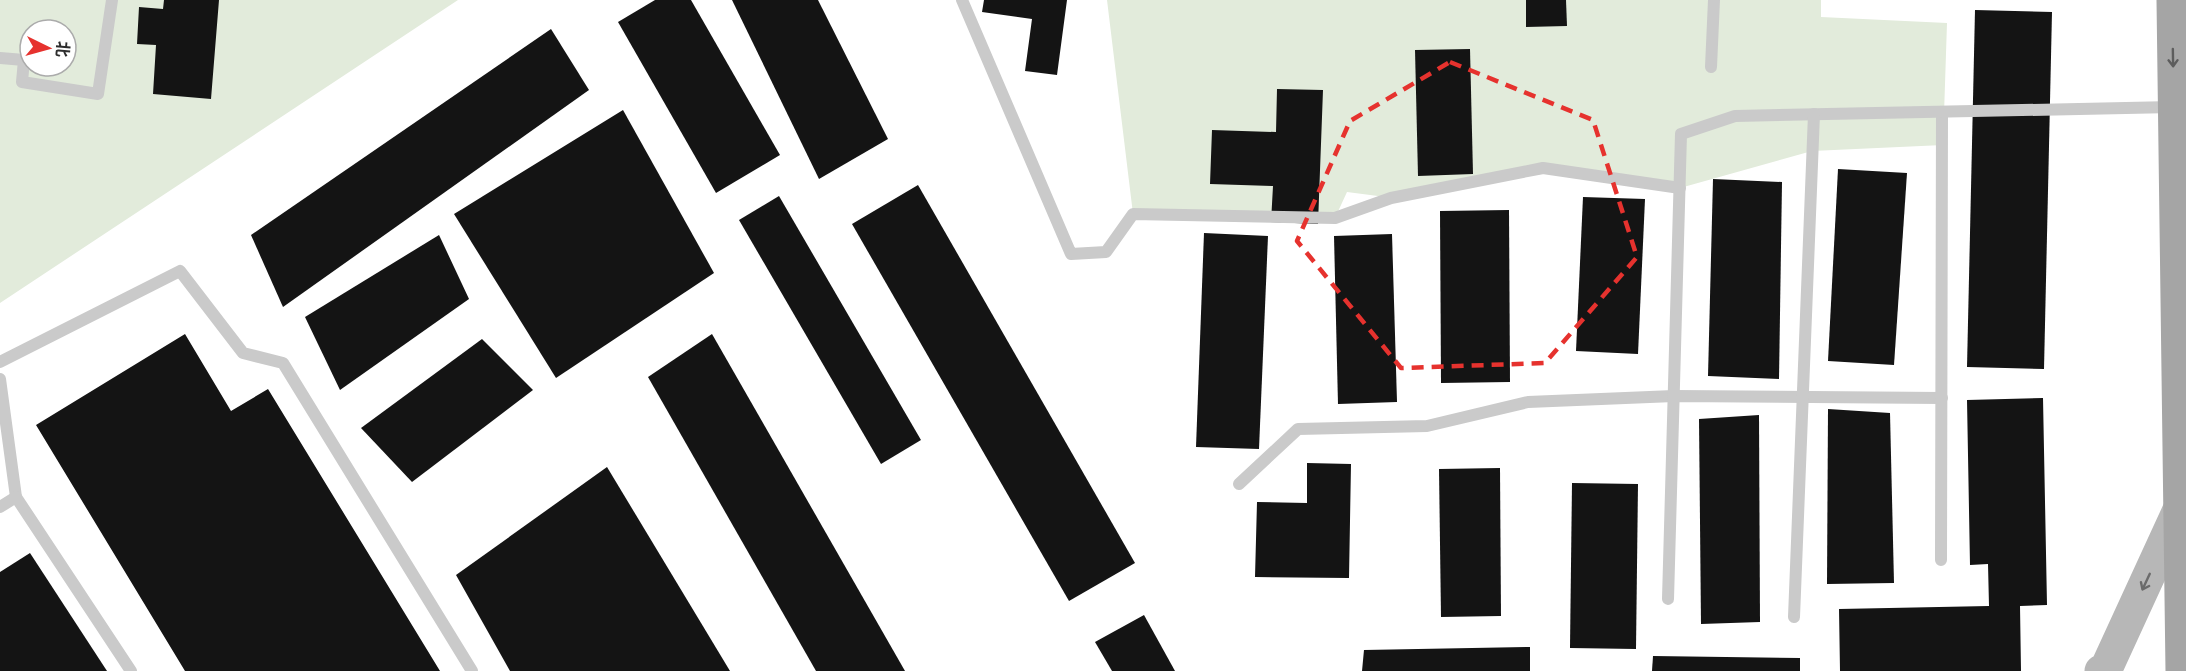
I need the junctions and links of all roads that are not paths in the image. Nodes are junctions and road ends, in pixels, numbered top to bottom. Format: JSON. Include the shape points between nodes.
{"nodes":[{"id":1,"x":112,"y":0,"type":"edge"},
{"id":2,"x":962,"y":0,"type":"edge"},
{"id":3,"x":1714,"y":0,"type":"edge"},
{"id":4,"x":2173,"y":0,"type":"edge"},
{"id":5,"x":0,"y":58,"type":"edge"},
{"id":6,"x":1712,"y":67,"type":"dead end"},
{"id":7,"x":2174,"y":107,"type":"junction"},
{"id":8,"x":1942,"y":112,"type":"junction"},
{"id":9,"x":1814,"y":114,"type":"junction"},
{"id":10,"x":1680,"y":188,"type":"junction"},
{"id":11,"x":0,"y":362,"type":"edge"},
{"id":12,"x":0,"y":379,"type":"edge"},
{"id":13,"x":1674,"y":396,"type":"junction"},
{"id":14,"x":1802,"y":397,"type":"junction"},
{"id":15,"x":1942,"y":398,"type":"junction"},
{"id":16,"x":1239,"y":484,"type":"dead end"},
{"id":17,"x":16,"y":497,"type":"junction"},
{"id":18,"x":0,"y":507,"type":"edge"},
{"id":19,"x":2179,"y":510,"type":"junction"},
{"id":20,"x":1941,"y":560,"type":"dead end"},
{"id":21,"x":1668,"y":599,"type":"dead end"},
{"id":22,"x":1794,"y":616,"type":"dead end"},
{"id":23,"x":131,"y":671,"type":"edge"},
{"id":24,"x":472,"y":671,"type":"edge"},
{"id":25,"x":2101,"y":671,"type":"edge"},
{"id":26,"x":2182,"y":671,"type":"edge"}],
"edges":[{"from":1,"to":5,"type":"lane","via":[[98,94],[22,82],[24,60]]},
{"from":2,"to":10,"type":"lane","via":[[1071,254],[1106,252],[1133,214],[1335,218],[1391,198],[1543,168]]},
{"from":3,"to":6,"type":"lane"},
{"from":4,"to":7,"type":"main road","one_way":true},
{"from":7,"to":8,"type":"lane"},
{"from":7,"to":19,"type":"main road"},
{"from":8,"to":9,"type":"lane"},
{"from":8,"to":15,"type":"lane"},
{"from":9,"to":10,"type":"lane","via":[[1735,116],[1681,134]]},
{"from":9,"to":14,"type":"lane"},
{"from":10,"to":13,"type":"lane"},
{"from":11,"to":24,"type":"lane","via":[[180,271],[243,353],[283,363]]},
{"from":12,"to":17,"type":"lane"},
{"from":13,"to":14,"type":"lane"},
{"from":13,"to":16,"type":"lane","via":[[1528,402],[1427,426],[1298,429]]},
{"from":13,"to":21,"type":"lane"},
{"from":14,"to":15,"type":"lane"},
{"from":14,"to":22,"type":"lane"},
{"from":15,"to":20,"type":"lane"},
{"from":17,"to":18,"type":"lane"},
{"from":17,"to":23,"type":"lane"},
{"from":19,"to":25,"type":"main road","one_way":true,"via":[[2106,669]]},
{"from":19,"to":26,"type":"main road"}]}
